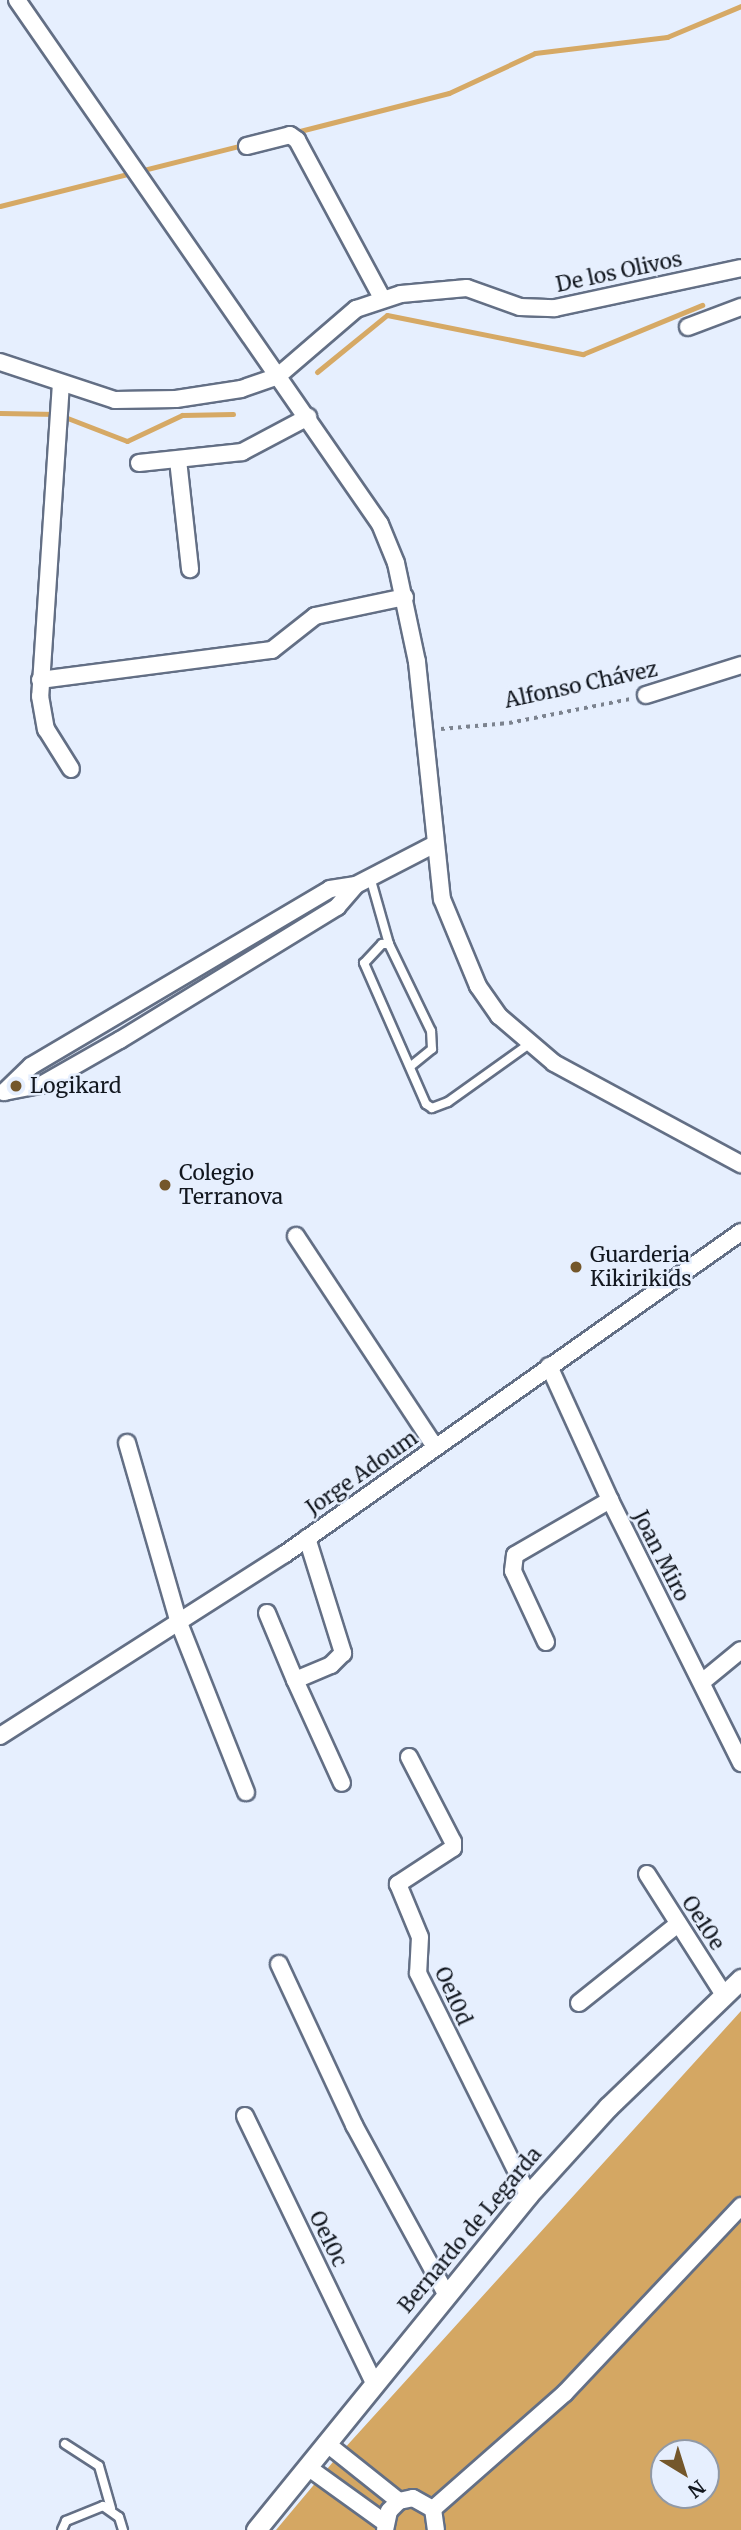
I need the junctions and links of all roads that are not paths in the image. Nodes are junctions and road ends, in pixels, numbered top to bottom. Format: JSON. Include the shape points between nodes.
{"nodes":[{"id":1,"x":17,"y":0,"type":"edge"},
{"id":2,"x":247,"y":146,"type":"dead end"},
{"id":3,"x":741,"y":268,"type":"edge"},
{"id":4,"x":382,"y":298,"type":"junction"},
{"id":5,"x":741,"y":307,"type":"edge"},
{"id":6,"x":688,"y":327,"type":"dead end"},
{"id":7,"x":0,"y":362,"type":"edge"},
{"id":8,"x":278,"y":376,"type":"junction"},
{"id":9,"x":61,"y":383,"type":"junction"},
{"id":10,"x":308,"y":417,"type":"junction"},
{"id":11,"x":178,"y":460,"type":"junction"},
{"id":12,"x":139,"y":463,"type":"dead end"},
{"id":13,"x":190,"y":569,"type":"dead end"},
{"id":14,"x":405,"y":597,"type":"junction"},
{"id":15,"x":741,"y":665,"type":"edge"},
{"id":16,"x":40,"y":680,"type":"junction"},
{"id":17,"x":646,"y":695,"type":"road end"},
{"id":18,"x":71,"y":769,"type":"dead end"},
{"id":19,"x":435,"y":844,"type":"junction"},
{"id":20,"x":363,"y":881,"type":"junction"},
{"id":21,"x":389,"y":944,"type":"junction"},
{"id":22,"x":190,"y":972,"type":"junction"},
{"id":23,"x":201,"y":990,"type":"junction"},
{"id":24,"x":528,"y":1045,"type":"junction"},
{"id":25,"x":411,"y":1066,"type":"junction"},
{"id":26,"x":741,"y":1164,"type":"edge"},
{"id":27,"x":741,"y":1232,"type":"edge"},
{"id":28,"x":296,"y":1236,"type":"dead end"},
{"id":29,"x":549,"y":1366,"type":"junction"},
{"id":30,"x":127,"y":1443,"type":"dead end"},
{"id":31,"x":435,"y":1447,"type":"junction"},
{"id":32,"x":610,"y":1500,"type":"junction"},
{"id":33,"x":307,"y":1538,"type":"junction"},
{"id":34,"x":267,"y":1613,"type":"dead end"},
{"id":35,"x":179,"y":1623,"type":"junction"},
{"id":36,"x":546,"y":1642,"type":"dead end"},
{"id":37,"x":741,"y":1650,"type":"edge"},
{"id":38,"x":295,"y":1680,"type":"junction"},
{"id":39,"x":702,"y":1682,"type":"junction"},
{"id":40,"x":0,"y":1736,"type":"edge"},
{"id":41,"x":409,"y":1756,"type":"dead end"},
{"id":42,"x":739,"y":1756,"type":"edge"},
{"id":43,"x":342,"y":1783,"type":"dead end"},
{"id":44,"x":246,"y":1793,"type":"dead end"},
{"id":45,"x":647,"y":1874,"type":"dead end"},
{"id":46,"x":678,"y":1924,"type":"junction"},
{"id":47,"x":279,"y":1964,"type":"dead end"},
{"id":48,"x":741,"y":1979,"type":"edge"},
{"id":49,"x":724,"y":1995,"type":"junction"},
{"id":50,"x":579,"y":2003,"type":"dead end"},
{"id":51,"x":245,"y":2116,"type":"dead end"},
{"id":52,"x":528,"y":2194,"type":"junction"},
{"id":53,"x":741,"y":2206,"type":"edge"},
{"id":54,"x":445,"y":2292,"type":"junction"},
{"id":55,"x":373,"y":2381,"type":"junction"},
{"id":56,"x":326,"y":2443,"type":"junction"},
{"id":57,"x":65,"y":2444,"type":"dead end"},
{"id":58,"x":309,"y":2468,"type":"junction"},
{"id":59,"x":399,"y":2501,"type":"junction"},
{"id":60,"x":111,"y":2508,"type":"junction"},
{"id":61,"x":433,"y":2509,"type":"junction"},
{"id":62,"x":385,"y":2526,"type":"edge"},
{"id":63,"x":62,"y":2530,"type":"edge"},
{"id":64,"x":123,"y":2530,"type":"edge"},
{"id":65,"x":256,"y":2530,"type":"edge"},
{"id":66,"x":436,"y":2530,"type":"edge"}],
"edges":[{"from":1,"to":8,"type":"street"},
{"from":2,"to":4,"type":"street","via":[[290,135],[297,140]]},
{"from":3,"to":4,"type":"street","name":"De los Olivos","via":[[555,308],[520,307],[467,288]]},
{"from":4,"to":8,"type":"street","name":"De los Olivos","via":[[334,325]]},
{"from":5,"to":6,"type":"street"},
{"from":7,"to":9,"type":"street","name":"De los Olivos"},
{"from":8,"to":9,"type":"street","name":"De los Olivos","via":[[241,389],[136,401],[105,398]]},
{"from":8,"to":10,"type":"street"},
{"from":9,"to":16,"type":"street"},
{"from":10,"to":11,"type":"street","via":[[242,452]]},
{"from":10,"to":14,"type":"street","via":[[380,524]]},
{"from":11,"to":12,"type":"street"},
{"from":11,"to":13,"type":"street"},
{"from":14,"to":16,"type":"street","via":[[315,616],[272,650]]},
{"from":14,"to":19,"type":"street","via":[[426,730]]},
{"from":15,"to":17,"type":"street","name":"Alfonso Chávez"},
{"from":16,"to":18,"type":"street","via":[[46,729]]},
{"from":19,"to":20,"type":"street"},
{"from":19,"to":24,"type":"street","via":[[442,899],[457,944],[499,1016]]},
{"from":20,"to":21,"type":"lane"},
{"from":20,"to":22,"type":"street","via":[[330,889]]},
{"from":20,"to":23,"type":"street","via":[[337,907]]},
{"from":21,"to":25,"type":"lane","via":[[433,1041],[427,1056]]},
{"from":21,"to":25,"type":"lane","via":[[374,947],[364,963]]},
{"from":22,"to":23,"type":"street"},
{"from":22,"to":23,"type":"street","via":[[30,1066],[4,1092],[54,1079]]},
{"from":24,"to":25,"type":"lane","via":[[439,1107],[432,1108],[420,1097]]},
{"from":24,"to":26,"type":"street"},
{"from":27,"to":29,"type":"street","name":"Jorge Adoum"},
{"from":28,"to":31,"type":"street"},
{"from":29,"to":31,"type":"street","name":"Jorge Adoum"},
{"from":29,"to":32,"type":"street","name":"Joan Miro"},
{"from":30,"to":35,"type":"street"},
{"from":31,"to":33,"type":"street","name":"Jorge Adoum"},
{"from":32,"to":36,"type":"street","via":[[515,1555],[513,1571]]},
{"from":32,"to":39,"type":"street","name":"Joan Miro"},
{"from":33,"to":35,"type":"street","name":"Jorge Adoum"},
{"from":33,"to":38,"type":"street","via":[[343,1653],[331,1665]]},
{"from":34,"to":38,"type":"street"},
{"from":35,"to":40,"type":"street","name":"Jorge Adoum"},
{"from":35,"to":44,"type":"street"},
{"from":37,"to":39,"type":"street"},
{"from":38,"to":43,"type":"street"},
{"from":39,"to":42,"type":"street","name":"Joan Miro"},
{"from":41,"to":52,"type":"street","name":"Oe10d","via":[[453,1842],[453,1848],[398,1884],[420,1937],[418,1973]]},
{"from":45,"to":46,"type":"street","name":"Oe10e"},
{"from":46,"to":49,"type":"street","name":"Oe10e"},
{"from":46,"to":50,"type":"street"},
{"from":47,"to":54,"type":"street","via":[[354,2125]]},
{"from":48,"to":49,"type":"street","name":"Bernardo de Legarda"},
{"from":49,"to":52,"type":"street","name":"Bernardo de Legarda","via":[[608,2107]]},
{"from":51,"to":55,"type":"street","name":"Oe10c"},
{"from":52,"to":54,"type":"street","name":"Bernardo de Legarda"},
{"from":53,"to":61,"type":"street","via":[[565,2393]]},
{"from":54,"to":55,"type":"street","name":"Bernardo de Legarda"},
{"from":55,"to":56,"type":"street","name":"Bernardo de Legarda"},
{"from":56,"to":58,"type":"street","name":"Bernardo de Legarda"},
{"from":56,"to":59,"type":"street"},
{"from":57,"to":60,"type":"lane","via":[[99,2466]]},
{"from":58,"to":62,"type":"street"},
{"from":58,"to":65,"type":"street","name":"Bernardo de Legarda"},
{"from":59,"to":61,"type":"street","via":[[413,2498]]},
{"from":59,"to":62,"type":"street"},
{"from":60,"to":63,"type":"lane","via":[[88,2510],[66,2521]]},
{"from":60,"to":64,"type":"lane"},
{"from":61,"to":66,"type":"street"}]}
